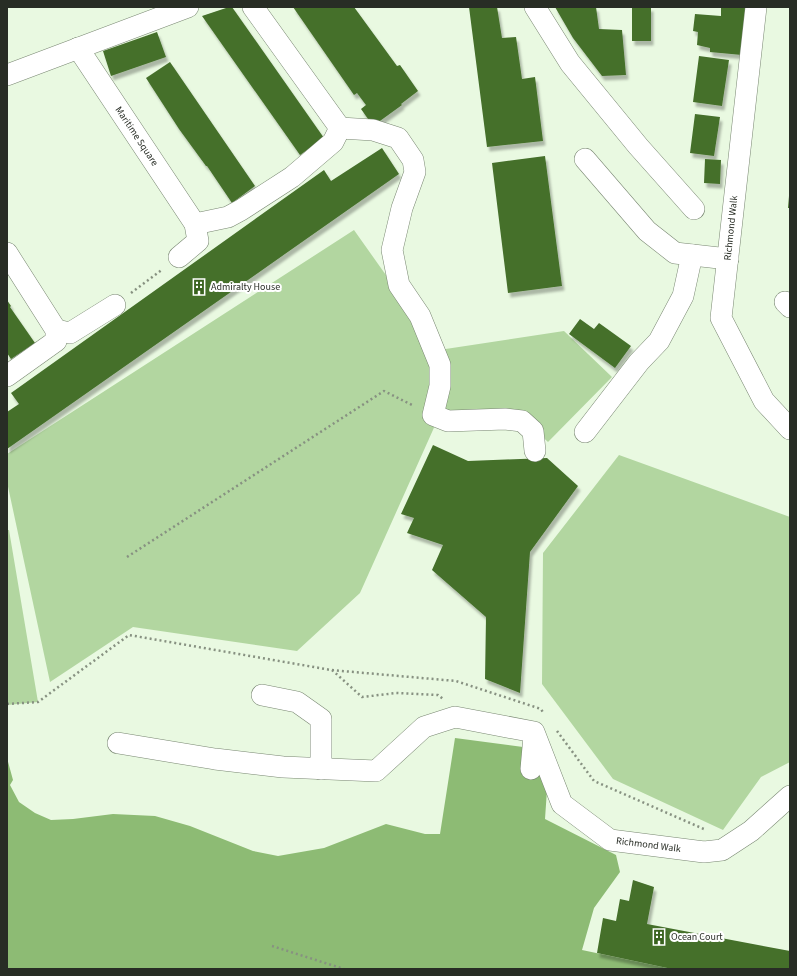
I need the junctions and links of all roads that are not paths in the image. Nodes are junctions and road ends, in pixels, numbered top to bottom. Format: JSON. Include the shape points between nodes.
{"nodes":[{"id":1,"x":188,"y":7,"type":"edge"},
{"id":2,"x":253,"y":7,"type":"edge"},
{"id":3,"x":536,"y":7,"type":"edge"},
{"id":4,"x":756,"y":7,"type":"edge"},
{"id":5,"x":78,"y":48,"type":"junction"},
{"id":6,"x":7,"y":75,"type":"edge"},
{"id":7,"x":340,"y":128,"type":"junction"},
{"id":8,"x":585,"y":159,"type":"dead end"},
{"id":9,"x":694,"y":209,"type":"dead end"},
{"id":10,"x":195,"y":224,"type":"junction"},
{"id":11,"x":7,"y":253,"type":"edge"},
{"id":12,"x":692,"y":255,"type":"junction"},
{"id":13,"x":179,"y":257,"type":"road end"},
{"id":14,"x":728,"y":259,"type":"junction"},
{"id":15,"x":115,"y":305,"type":"road end"},
{"id":16,"x":56,"y":330,"type":"junction"},
{"id":17,"x":7,"y":376,"type":"edge"},
{"id":18,"x":790,"y":429,"type":"edge"},
{"id":19,"x":585,"y":432,"type":"dead end"},
{"id":20,"x":535,"y":452,"type":"dead end"},
{"id":21,"x":262,"y":696,"type":"dead end"},
{"id":22,"x":540,"y":723,"type":"junction"},
{"id":23,"x":118,"y":743,"type":"dead end"},
{"id":24,"x":321,"y":769,"type":"junction"},
{"id":25,"x":531,"y":769,"type":"dead end"},
{"id":26,"x":790,"y":796,"type":"edge"}],
"edges":[{"from":1,"to":5,"type":"street"},
{"from":2,"to":7,"type":"street"},
{"from":3,"to":9,"type":"street","via":[[570,63]]},
{"from":4,"to":14,"type":"street","name":"Richmond Walk"},
{"from":5,"to":6,"type":"street"},
{"from":5,"to":10,"type":"street","name":"Maritime Square"},
{"from":7,"to":10,"type":"street","via":[[333,142],[292,177],[228,217]]},
{"from":7,"to":20,"type":"street","via":[[374,130],[398,138],[413,160],[415,172],[402,208],[392,250],[399,285],[420,316],[440,365],[440,386],[433,415],[448,421],[522,421],[533,431]]},
{"from":8,"to":12,"type":"street","via":[[647,231],[675,253]]},
{"from":10,"to":13,"type":"street","via":[[198,241]]},
{"from":11,"to":16,"type":"street"},
{"from":12,"to":14,"type":"street"},
{"from":12,"to":19,"type":"street","via":[[683,296],[659,341],[639,362]]},
{"from":14,"to":18,"type":"street","name":"Richmond Walk","via":[[721,318],[764,401]]},
{"from":15,"to":16,"type":"street","via":[[70,333]]},
{"from":16,"to":17,"type":"street","via":[[56,341]]},
{"from":21,"to":24,"type":"street","via":[[297,702],[321,719]]},
{"from":22,"to":24,"type":"street","via":[[460,719],[424,727],[376,771]]},
{"from":22,"to":25,"type":"street"},
{"from":22,"to":26,"type":"street","name":"Richmond Walk","via":[[562,804],[610,840],[704,852],[722,850],[751,831]]},
{"from":23,"to":24,"type":"street","via":[[216,759]]}]}
